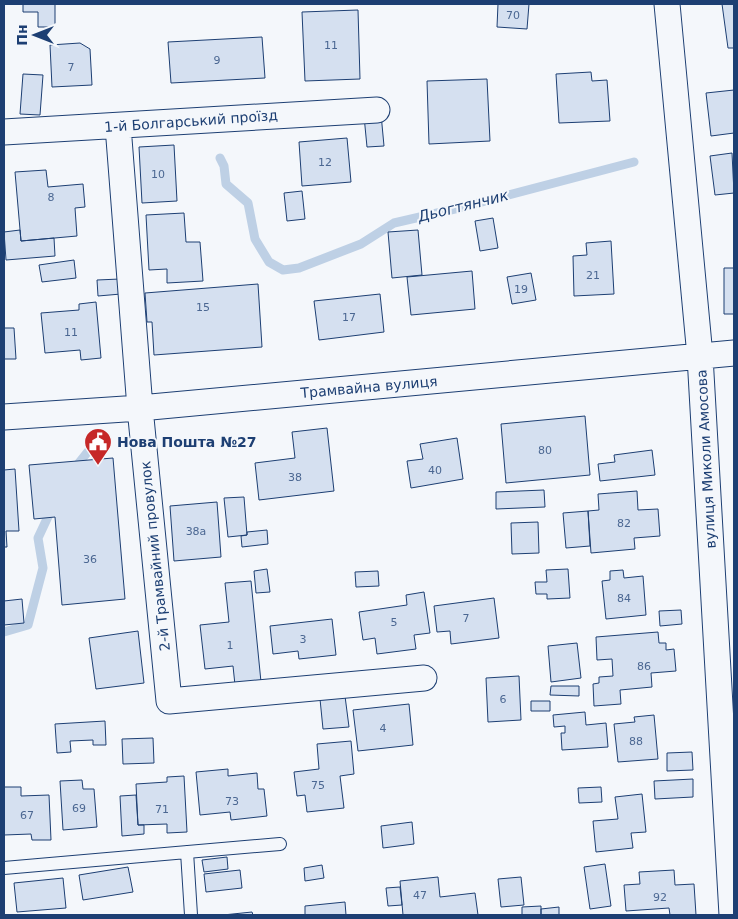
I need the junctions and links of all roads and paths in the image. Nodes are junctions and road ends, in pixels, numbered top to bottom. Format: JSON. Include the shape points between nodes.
{"nodes":[{"id":1,"x":667,"y":4,"type":"edge"},
{"id":2,"x":377,"y":110,"type":"dead end"},
{"id":3,"x":118,"y":126,"type":"junction"},
{"id":4,"x":4,"y":132,"type":"edge"},
{"id":5,"x":734,"y":353,"type":"edge"},
{"id":6,"x":700,"y":356,"type":"junction"},
{"id":7,"x":140,"y":408,"type":"junction"},
{"id":8,"x":4,"y":417,"type":"edge"},
{"id":9,"x":424,"y":678,"type":"dead end"},
{"id":10,"x":280,"y":844,"type":"dead end"},
{"id":11,"x":187,"y":852,"type":"junction"},
{"id":12,"x":4,"y":868,"type":"edge"},
{"id":13,"x":191,"y":915,"type":"edge"},
{"id":14,"x":732,"y":915,"type":"edge"}],
"edges":[{"from":1,"to":6,"type":"street","name":"вулиця Миколи Амосова"},
{"from":2,"to":3,"type":"street","name":"1-й Болгарський проїзд"},
{"from":3,"to":4,"type":"street","name":"1-й Болгарський проїзд"},
{"from":3,"to":7,"type":"street","name":"2-й Трамвайний провулок"},
{"from":5,"to":6,"type":"street","name":"Трамвайна вулиця"},
{"from":6,"to":7,"type":"street","name":"Трамвайна вулиця"},
{"from":6,"to":14,"type":"street","name":"вулиця Миколи Амосова"},
{"from":7,"to":8,"type":"street","name":"Трамвайна вулиця"},
{"from":7,"to":9,"type":"street","name":"2-й Трамвайний провулок","via":[[169,701]]},
{"from":10,"to":11,"type":"lane"},
{"from":11,"to":12,"type":"lane"},
{"from":11,"to":13,"type":"lane"}]}
